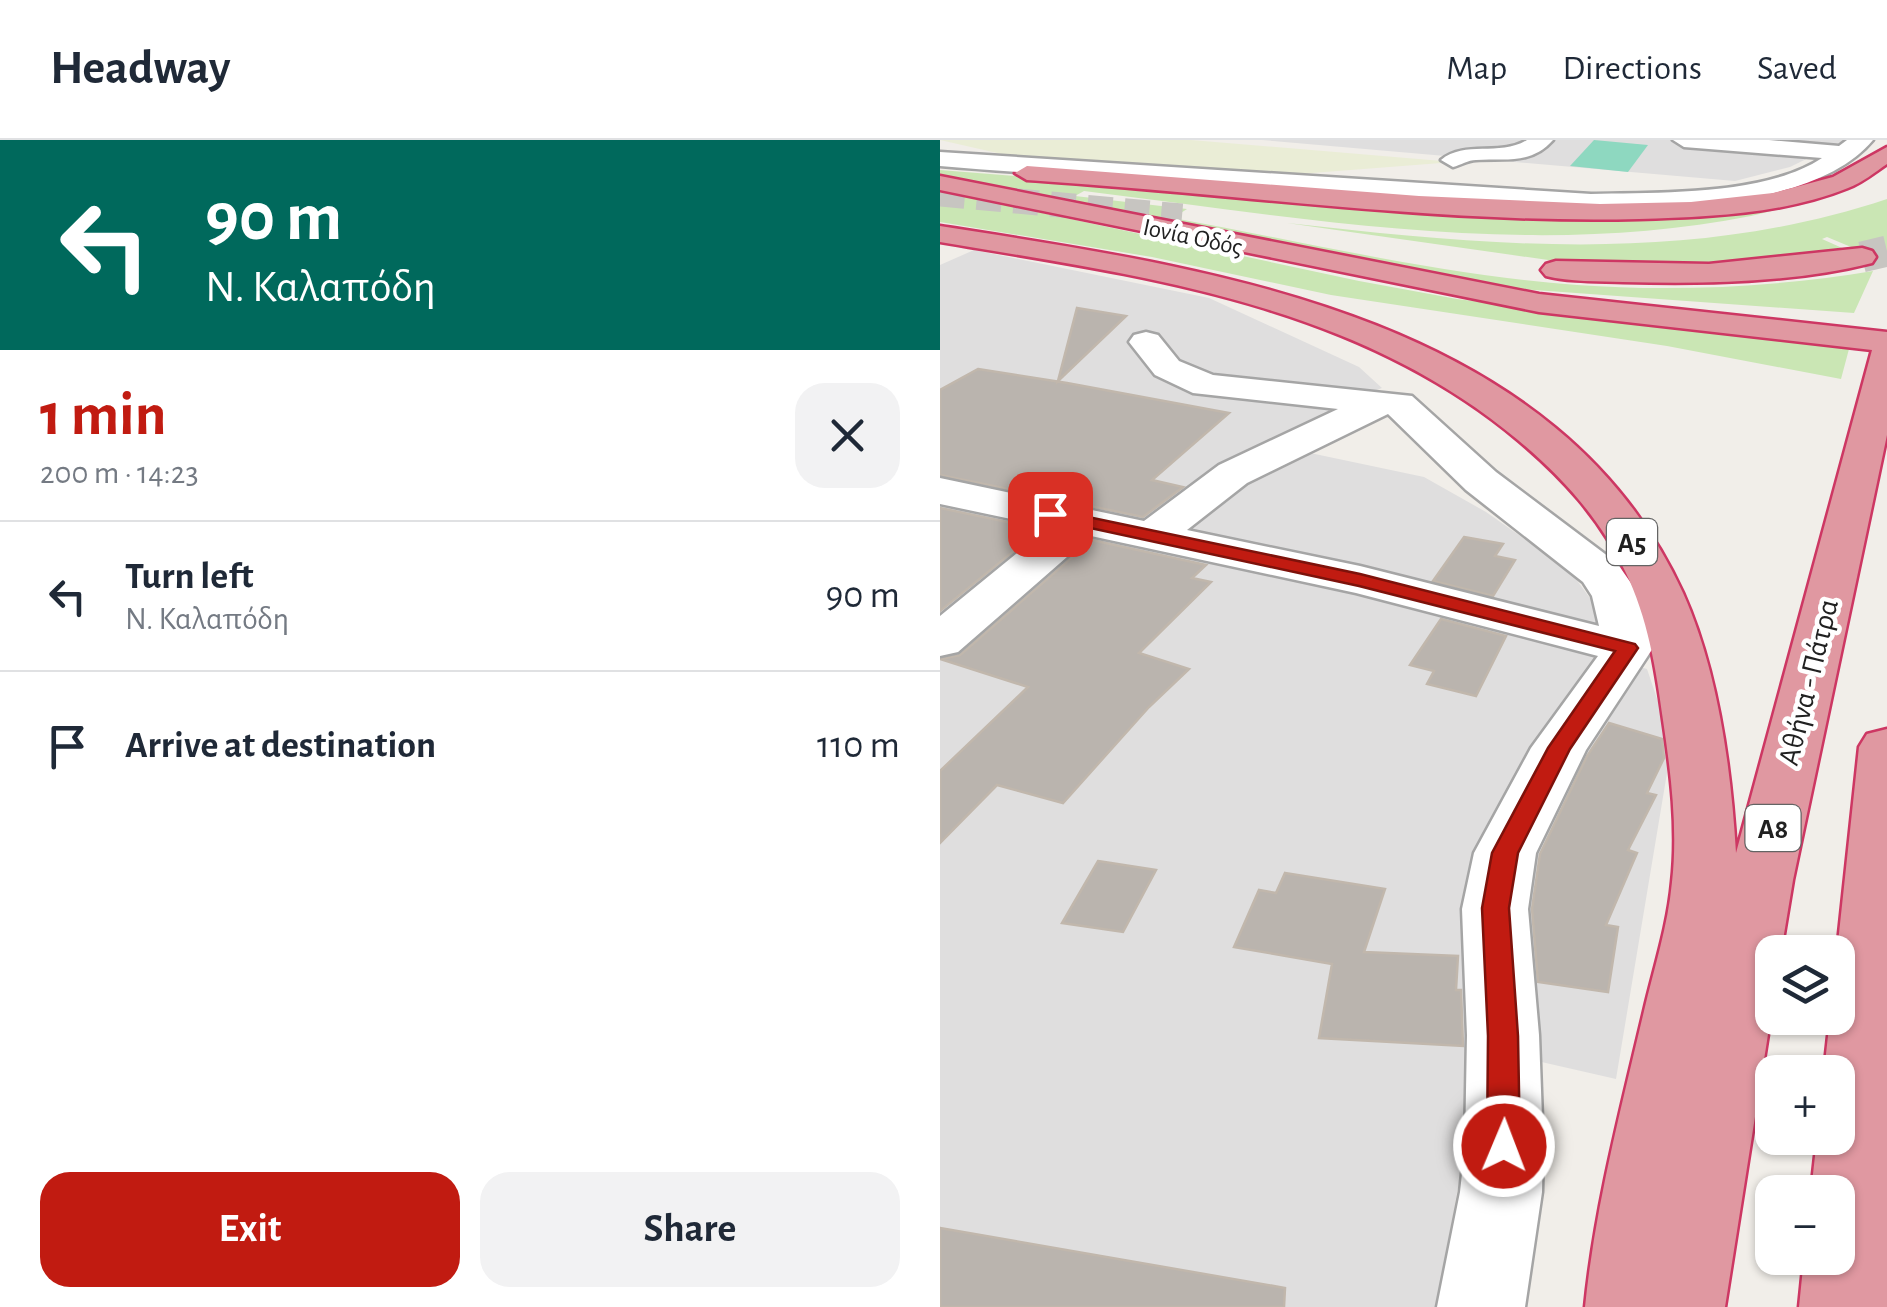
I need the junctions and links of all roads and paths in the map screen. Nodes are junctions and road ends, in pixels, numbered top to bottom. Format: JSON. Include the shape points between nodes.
{"nodes":[{"id":1,"x":1542,"y":140,"type":"edge"},
{"id":2,"x":1684,"y":140,"type":"edge"},
{"id":3,"x":1770,"y":140,"type":"edge"},
{"id":4,"x":1856,"y":146,"type":"edge"},
{"id":5,"x":1887,"y":154,"type":"edge"},
{"id":6,"x":940,"y":163,"type":"edge"},
{"id":7,"x":1551,"y":168,"type":"dead end"},
{"id":8,"x":1628,"y":176,"type":"dead end"},
{"id":9,"x":1887,"y":178,"type":"edge"},
{"id":10,"x":940,"y":183,"type":"edge"},
{"id":11,"x":1753,"y":189,"type":"junction"},
{"id":12,"x":1079,"y":194,"type":"dead end"},
{"id":13,"x":1182,"y":216,"type":"tunnel mouth"},
{"id":14,"x":1344,"y":225,"type":"dead end"},
{"id":15,"x":940,"y":234,"type":"edge"},
{"id":16,"x":1588,"y":238,"type":"dead end"},
{"id":17,"x":1862,"y":257,"type":"tunnel mouth"},
{"id":18,"x":1533,"y":268,"type":"dead end"},
{"id":19,"x":1449,"y":272,"type":"junction"},
{"id":20,"x":1812,"y":325,"type":"junction"},
{"id":21,"x":1887,"y":326,"type":"edge"},
{"id":22,"x":1146,"y":342,"type":"dead end"},
{"id":23,"x":1887,"y":342,"type":"edge"},
{"id":24,"x":1887,"y":354,"type":"edge"},
{"id":25,"x":1384,"y":401,"type":"junction"},
{"id":26,"x":940,"y":491,"type":"edge"},
{"id":27,"x":1083,"y":520,"type":"junction"},
{"id":28,"x":1153,"y":535,"type":"junction"},
{"id":29,"x":940,"y":641,"type":"edge"},
{"id":30,"x":1628,"y":648,"type":"junction"},
{"id":31,"x":1887,"y":747,"type":"edge"},
{"id":32,"x":1480,"y":1307,"type":"edge"},
{"id":33,"x":1629,"y":1307,"type":"edge"},
{"id":34,"x":1681,"y":1307,"type":"edge"},
{"id":35,"x":1843,"y":1307,"type":"edge"}],
"edges":[{"from":1,"to":7,"type":"street","via":[[1521,155],[1466,152],[1444,159]]},
{"from":2,"to":4,"type":"street"},
{"from":3,"to":4,"type":"street"},
{"from":4,"to":11,"type":"street","via":[[1808,174]]},
{"from":5,"to":6,"type":"highway","via":[[1852,177],[1804,192],[1699,208],[1595,213]]},
{"from":6,"to":11,"type":"street","via":[[1556,202]]},
{"from":8,"to":11,"type":"street"},
{"from":9,"to":16,"type":"highway","via":[[1784,218]]},
{"from":10,"to":19,"type":"highway","name":"Ιονία Οδός"},
{"from":12,"to":14,"type":"highway"},
{"from":13,"to":19,"type":"highway"},
{"from":15,"to":33,"type":"highway","number":"Α5","via":[[1271,296],[1379,336],[1485,392],[1534,430],[1622,525],[1660,593],[1683,674],[1700,779],[1703,896],[1632,1248]]},
{"from":17,"to":18,"type":"highway","via":[[1693,275]]},
{"from":19,"to":20,"type":"highway","via":[[1539,302]]},
{"from":20,"to":21,"type":"highway"},
{"from":20,"to":23,"type":"highway"},
{"from":22,"to":25,"type":"street","via":[[1167,368],[1206,385]]},
{"from":24,"to":34,"type":"highway","name":"Αθήνα - Πάτρα","number":"Α8","via":[[1760,880]]},
{"from":25,"to":28,"type":"street","via":[[1233,474]]},
{"from":25,"to":30,"type":"street","via":[[1412,413],[1480,482],[1601,573],[1616,596]]},
{"from":26,"to":27,"type":"street"},
{"from":27,"to":28,"type":"street"},
{"from":27,"to":29,"type":"street"},
{"from":28,"to":30,"type":"street"},
{"from":30,"to":32,"type":"street","via":[[1559,748],[1505,853],[1495,908],[1503,1161]]},
{"from":31,"to":35,"type":"highway"}]}
